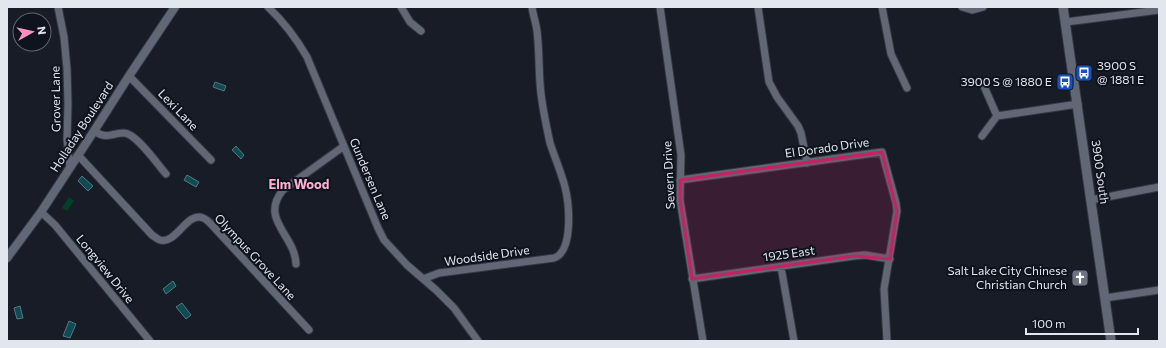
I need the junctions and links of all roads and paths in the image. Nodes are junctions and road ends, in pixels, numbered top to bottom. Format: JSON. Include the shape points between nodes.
{"nodes":[{"id":1,"x":58,"y":7,"type":"edge"},
{"id":2,"x":175,"y":7,"type":"edge"},
{"id":3,"x":269,"y":7,"type":"edge"},
{"id":4,"x":401,"y":7,"type":"edge"},
{"id":5,"x":532,"y":7,"type":"edge"},
{"id":6,"x":660,"y":7,"type":"edge"},
{"id":7,"x":758,"y":7,"type":"edge"},
{"id":8,"x":882,"y":7,"type":"edge"},
{"id":9,"x":962,"y":7,"type":"edge"},
{"id":10,"x":983,"y":7,"type":"edge"},
{"id":11,"x":1064,"y":7,"type":"edge"},
{"id":12,"x":1159,"y":10,"type":"edge"},
{"id":13,"x":1066,"y":22,"type":"junction"},
{"id":14,"x":421,"y":31,"type":"dead end"},
{"id":15,"x":129,"y":76,"type":"junction"},
{"id":16,"x":983,"y":84,"type":"dead end"},
{"id":17,"x":907,"y":88,"type":"dead end"},
{"id":18,"x":1078,"y":104,"type":"junction"},
{"id":19,"x":997,"y":116,"type":"junction"},
{"id":20,"x":94,"y":132,"type":"junction"},
{"id":21,"x":982,"y":136,"type":"dead end"},
{"id":22,"x":344,"y":146,"type":"junction"},
{"id":23,"x":78,"y":155,"type":"junction"},
{"id":24,"x":211,"y":160,"type":"dead end"},
{"id":25,"x":807,"y":163,"type":"junction"},
{"id":26,"x":70,"y":168,"type":"junction"},
{"id":27,"x":166,"y":174,"type":"dead end"},
{"id":28,"x":680,"y":180,"type":"junction"},
{"id":29,"x":1159,"y":186,"type":"edge"},
{"id":30,"x":1091,"y":200,"type":"junction"},
{"id":31,"x":41,"y":212,"type":"junction"},
{"id":32,"x":7,"y":258,"type":"edge"},
{"id":33,"x":890,"y":259,"type":"junction"},
{"id":34,"x":296,"y":264,"type":"dead end"},
{"id":35,"x":781,"y":266,"type":"junction"},
{"id":36,"x":423,"y":279,"type":"junction"},
{"id":37,"x":692,"y":280,"type":"junction"},
{"id":38,"x":1159,"y":290,"type":"edge"},
{"id":39,"x":1105,"y":298,"type":"junction"},
{"id":40,"x":309,"y":330,"type":"dead end"},
{"id":41,"x":150,"y":341,"type":"edge"},
{"id":42,"x":478,"y":341,"type":"edge"},
{"id":43,"x":703,"y":341,"type":"edge"},
{"id":44,"x":794,"y":341,"type":"edge"},
{"id":45,"x":887,"y":341,"type":"edge"},
{"id":46,"x":1111,"y":341,"type":"edge"}],
"edges":[{"from":1,"to":26,"type":"street","name":"Grover Lane","via":[[67,69],[67,139]]},
{"from":2,"to":15,"type":"street","name":"Holladay Boulevard"},
{"from":3,"to":22,"type":"street","name":"Gundersen Lane","via":[[296,37],[307,57]]},
{"from":4,"to":14,"type":"street","via":[[410,22]]},
{"from":5,"to":36,"type":"street","name":"Woodside Drive","via":[[537,31],[541,100],[546,128],[568,202],[569,221],[565,246],[554,258],[439,273]]},
{"from":6,"to":28,"type":"street","name":"Severn Drive","via":[[681,156]]},
{"from":7,"to":25,"type":"street","via":[[769,82],[802,133]]},
{"from":8,"to":17,"type":"street","via":[[891,54]]},
{"from":9,"to":10,"type":"street","via":[[972,10]]},
{"from":11,"to":13,"type":"main road","name":"3900 South"},
{"from":12,"to":13,"type":"street"},
{"from":13,"to":18,"type":"main road","name":"3900 South"},
{"from":15,"to":20,"type":"street","name":"Holladay Boulevard"},
{"from":15,"to":24,"type":"street","name":"Lexi Lane"},
{"from":16,"to":19,"type":"street"},
{"from":18,"to":19,"type":"street"},
{"from":18,"to":30,"type":"main road","name":"3900 South"},
{"from":19,"to":21,"type":"street"},
{"from":20,"to":23,"type":"street","name":"Holladay Boulevard"},
{"from":20,"to":27,"type":"street","via":[[105,137],[123,133],[132,136]]},
{"from":22,"to":34,"type":"street","via":[[276,198],[275,216],[294,250]]},
{"from":22,"to":36,"type":"street","name":"Gundersen Lane","via":[[384,240],[406,265]]},
{"from":23,"to":26,"type":"street","name":"Holladay Boulevard"},
{"from":23,"to":40,"type":"street","name":"Olympus Grove Lane","via":[[159,240],[173,236],[196,217],[203,218],[211,224]]},
{"from":25,"to":28,"type":"street","name":"El Dorado Drive"},
{"from":25,"to":33,"type":"street","name":"El Dorado Drive","via":[[882,152],[897,211]]},
{"from":26,"to":31,"type":"street","name":"Holladay Boulevard"},
{"from":28,"to":37,"type":"street","name":"Severn Drive","via":[[680,200]]},
{"from":29,"to":30,"type":"street"},
{"from":30,"to":39,"type":"main road","name":"3900 South"},
{"from":31,"to":32,"type":"street","name":"Holladay Boulevard"},
{"from":31,"to":41,"type":"street","name":"Longview Drive","via":[[55,225]]},
{"from":33,"to":35,"type":"street","name":"1925 East","via":[[866,255]]},
{"from":33,"to":45,"type":"street","name":"El Dorado Drive","via":[[884,289]]},
{"from":35,"to":37,"type":"street","name":"1925 East"},
{"from":35,"to":44,"type":"street"},
{"from":36,"to":42,"type":"street","name":"Gundersen Lane","via":[[454,308]]},
{"from":37,"to":43,"type":"street","name":"Severn Drive"},
{"from":38,"to":39,"type":"street"},
{"from":39,"to":46,"type":"main road","name":"3900 South"}]}
